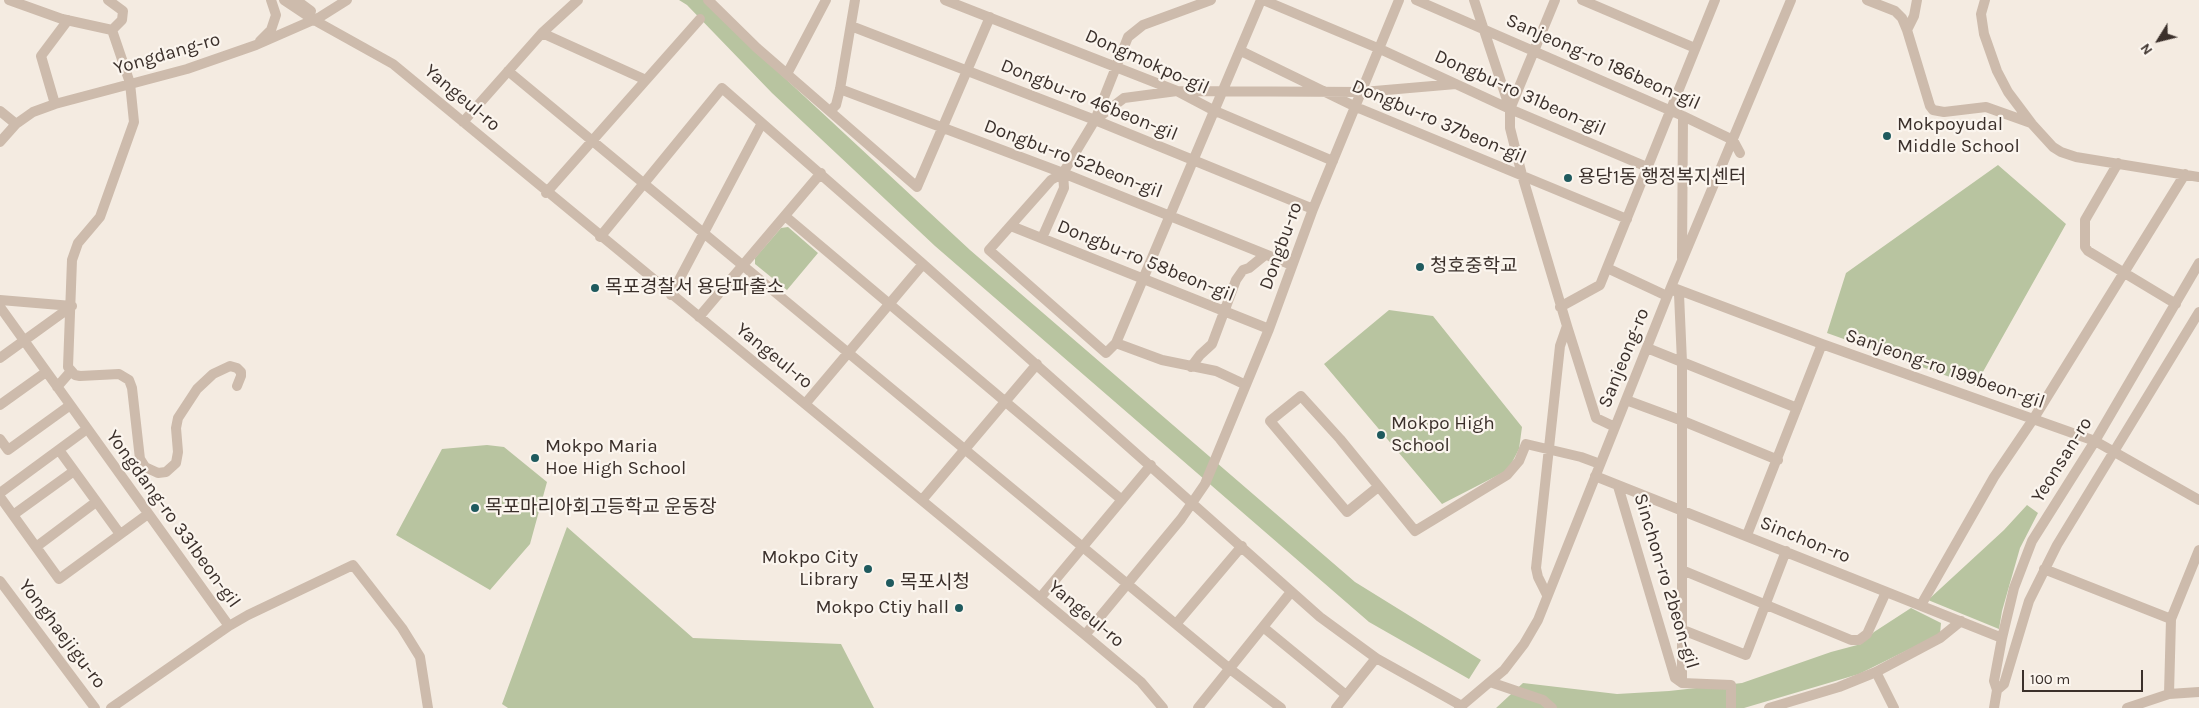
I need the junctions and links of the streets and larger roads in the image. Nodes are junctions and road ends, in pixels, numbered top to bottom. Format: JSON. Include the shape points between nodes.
{"nodes":[{"id":1,"x":9,"y":0,"type":"edge"},
{"id":2,"x":108,"y":0,"type":"edge"},
{"id":3,"x":271,"y":0,"type":"edge"},
{"id":4,"x":277,"y":0,"type":"edge"},
{"id":5,"x":284,"y":0,"type":"edge"},
{"id":6,"x":347,"y":0,"type":"edge"},
{"id":7,"x":578,"y":0,"type":"edge"},
{"id":8,"x":708,"y":0,"type":"edge"},
{"id":9,"x":826,"y":0,"type":"edge"},
{"id":10,"x":855,"y":0,"type":"edge"},
{"id":11,"x":945,"y":0,"type":"edge"},
{"id":12,"x":1211,"y":0,"type":"edge"},
{"id":13,"x":1262,"y":0,"type":"edge"},
{"id":14,"x":1399,"y":0,"type":"edge"},
{"id":15,"x":1416,"y":0,"type":"edge"},
{"id":16,"x":1474,"y":0,"type":"edge"},
{"id":17,"x":1555,"y":0,"type":"edge"},
{"id":18,"x":1582,"y":0,"type":"edge"},
{"id":19,"x":1715,"y":0,"type":"edge"},
{"id":20,"x":1790,"y":0,"type":"edge"},
{"id":21,"x":1867,"y":0,"type":"edge"},
{"id":22,"x":1917,"y":0,"type":"edge"},
{"id":23,"x":1984,"y":0,"type":"edge"},
{"id":24,"x":299,"y":3,"type":"edge"},
{"id":25,"x":990,"y":17,"type":"junction"},
{"id":26,"x":317,"y":18,"type":"junction"},
{"id":27,"x":700,"y":19,"type":"dead end"},
{"id":28,"x":68,"y":20,"type":"junction"},
{"id":29,"x":851,"y":26,"type":"junction"},
{"id":30,"x":1483,"y":28,"type":"junction"},
{"id":31,"x":112,"y":30,"type":"junction"},
{"id":32,"x":1908,"y":30,"type":"junction"},
{"id":33,"x":542,"y":33,"type":"junction"},
{"id":34,"x":256,"y":45,"type":"junction"},
{"id":35,"x":1695,"y":48,"type":"junction"},
{"id":36,"x":1380,"y":49,"type":"junction"},
{"id":37,"x":1535,"y":50,"type":"junction"},
{"id":38,"x":1241,"y":51,"type":"junction"},
{"id":39,"x":1115,"y":66,"type":"junction"},
{"id":40,"x":966,"y":69,"type":"junction"},
{"id":41,"x":508,"y":71,"type":"junction"},
{"id":42,"x":787,"y":74,"type":"junction"},
{"id":43,"x":646,"y":80,"type":"junction"},
{"id":44,"x":130,"y":83,"type":"junction"},
{"id":45,"x":1457,"y":84,"type":"junction"},
{"id":46,"x":840,"y":89,"type":"junction"},
{"id":47,"x":1177,"y":91,"type":"junction"},
{"id":48,"x":1322,"y":91,"type":"junction"},
{"id":49,"x":1222,"y":92,"type":"junction"},
{"id":50,"x":1363,"y":92,"type":"junction"},
{"id":51,"x":55,"y":104,"type":"junction"},
{"id":52,"x":1356,"y":107,"type":"junction"},
{"id":53,"x":1510,"y":109,"type":"junction"},
{"id":54,"x":1213,"y":110,"type":"junction"},
{"id":55,"x":1670,"y":110,"type":"junction"},
{"id":56,"x":0,"y":111,"type":"edge"},
{"id":57,"x":830,"y":111,"type":"junction"},
{"id":58,"x":1683,"y":116,"type":"junction"},
{"id":59,"x":1095,"y":120,"type":"junction"},
{"id":60,"x":463,"y":122,"type":"junction"},
{"id":61,"x":762,"y":123,"type":"junction"},
{"id":62,"x":16,"y":124,"type":"junction"},
{"id":63,"x":2032,"y":124,"type":"junction"},
{"id":64,"x":942,"y":127,"type":"junction"},
{"id":65,"x":1733,"y":140,"type":"junction"},
{"id":66,"x":592,"y":141,"type":"junction"},
{"id":67,"x":0,"y":142,"type":"edge"},
{"id":68,"x":1740,"y":153,"type":"dead end"},
{"id":69,"x":1192,"y":160,"type":"junction"},
{"id":70,"x":1333,"y":161,"type":"junction"},
{"id":71,"x":2118,"y":163,"type":"junction"},
{"id":72,"x":1648,"y":167,"type":"junction"},
{"id":73,"x":1063,"y":173,"type":"junction"},
{"id":74,"x":821,"y":174,"type":"junction"},
{"id":75,"x":2185,"y":174,"type":"junction"},
{"id":76,"x":1522,"y":175,"type":"junction"},
{"id":77,"x":2199,"y":176,"type":"edge"},
{"id":78,"x":644,"y":183,"type":"junction"},
{"id":79,"x":546,"y":193,"type":"junction"},
{"id":80,"x":1313,"y":209,"type":"junction"},
{"id":81,"x":784,"y":216,"type":"junction"},
{"id":82,"x":1168,"y":216,"type":"junction"},
{"id":83,"x":1627,"y":219,"type":"junction"},
{"id":84,"x":1011,"y":226,"type":"junction"},
{"id":85,"x":704,"y":233,"type":"junction"},
{"id":86,"x":600,"y":236,"type":"junction"},
{"id":87,"x":1042,"y":238,"type":"junction"},
{"id":88,"x":1265,"y":255,"type":"junction"},
{"id":89,"x":1682,"y":262,"type":"junction"},
{"id":90,"x":2199,"y":263,"type":"edge"},
{"id":91,"x":923,"y":264,"type":"junction"},
{"id":92,"x":743,"y":266,"type":"junction"},
{"id":93,"x":1292,"y":266,"type":"junction"},
{"id":94,"x":1606,"y":268,"type":"junction"},
{"id":95,"x":2124,"y":273,"type":"junction"},
{"id":96,"x":1142,"y":279,"type":"junction"},
{"id":97,"x":1669,"y":292,"type":"junction"},
{"id":98,"x":671,"y":295,"type":"junction"},
{"id":99,"x":0,"y":300,"type":"edge"},
{"id":100,"x":890,"y":304,"type":"junction"},
{"id":101,"x":2176,"y":304,"type":"junction"},
{"id":102,"x":72,"y":306,"type":"junction"},
{"id":103,"x":0,"y":307,"type":"edge"},
{"id":104,"x":1560,"y":307,"type":"junction"},
{"id":105,"x":1225,"y":311,"type":"junction"},
{"id":106,"x":699,"y":317,"type":"junction"},
{"id":107,"x":2198,"y":318,"type":"edge"},
{"id":108,"x":1567,"y":326,"type":"junction"},
{"id":109,"x":1269,"y":329,"type":"junction"},
{"id":110,"x":24,"y":340,"type":"junction"},
{"id":111,"x":1116,"y":344,"type":"junction"},
{"id":112,"x":1822,"y":344,"type":"junction"},
{"id":113,"x":1646,"y":348,"type":"junction"},
{"id":114,"x":849,"y":353,"type":"junction"},
{"id":115,"x":0,"y":358,"type":"edge"},
{"id":116,"x":1682,"y":362,"type":"junction"},
{"id":117,"x":1037,"y":364,"type":"junction"},
{"id":118,"x":1191,"y":368,"type":"junction"},
{"id":119,"x":72,"y":371,"type":"junction"},
{"id":120,"x":46,"y":372,"type":"junction"},
{"id":121,"x":1246,"y":385,"type":"junction"},
{"id":122,"x":238,"y":386,"type":"dead end"},
{"id":123,"x":57,"y":387,"type":"junction"},
{"id":124,"x":1626,"y":400,"type":"junction"},
{"id":125,"x":1005,"y":401,"type":"junction"},
{"id":126,"x":805,"y":404,"type":"junction"},
{"id":127,"x":0,"y":405,"type":"edge"},
{"id":128,"x":69,"y":406,"type":"junction"},
{"id":129,"x":1797,"y":408,"type":"junction"},
{"id":130,"x":2034,"y":418,"type":"junction"},
{"id":131,"x":1683,"y":421,"type":"junction"},
{"id":132,"x":1615,"y":427,"type":"junction"},
{"id":133,"x":87,"y":429,"type":"junction"},
{"id":134,"x":0,"y":439,"type":"edge"},
{"id":135,"x":2095,"y":441,"type":"junction"},
{"id":136,"x":1549,"y":449,"type":"junction"},
{"id":137,"x":59,"y":450,"type":"junction"},
{"id":138,"x":966,"y":450,"type":"junction"},
{"id":139,"x":2114,"y":452,"type":"junction"},
{"id":140,"x":1778,"y":460,"type":"junction"},
{"id":141,"x":1600,"y":464,"type":"junction"},
{"id":142,"x":1150,"y":465,"type":"junction"},
{"id":143,"x":74,"y":471,"type":"junction"},
{"id":144,"x":1595,"y":476,"type":"junction"},
{"id":145,"x":1618,"y":486,"type":"junction"},
{"id":146,"x":1378,"y":487,"type":"junction"},
{"id":147,"x":0,"y":493,"type":"edge"},
{"id":148,"x":0,"y":497,"type":"edge"},
{"id":149,"x":922,"y":500,"type":"junction"},
{"id":150,"x":1122,"y":500,"type":"junction"},
{"id":151,"x":2199,"y":500,"type":"edge"},
{"id":152,"x":96,"y":502,"type":"junction"},
{"id":153,"x":1193,"y":503,"type":"junction"},
{"id":154,"x":1681,"y":510,"type":"junction"},
{"id":155,"x":12,"y":514,"type":"junction"},
{"id":156,"x":148,"y":514,"type":"junction"},
{"id":157,"x":120,"y":534,"type":"junction"},
{"id":158,"x":1747,"y":535,"type":"junction"},
{"id":159,"x":1242,"y":546,"type":"junction"},
{"id":160,"x":36,"y":547,"type":"junction"},
{"id":161,"x":1083,"y":547,"type":"junction"},
{"id":162,"x":2199,"y":550,"type":"edge"},
{"id":163,"x":1786,"y":551,"type":"junction"},
{"id":164,"x":2044,"y":569,"type":"junction"},
{"id":165,"x":1682,"y":570,"type":"junction"},
{"id":166,"x":0,"y":581,"type":"edge"},
{"id":167,"x":1128,"y":584,"type":"junction"},
{"id":168,"x":1291,"y":592,"type":"junction"},
{"id":169,"x":1886,"y":592,"type":"junction"},
{"id":170,"x":1548,"y":595,"type":"junction"},
{"id":171,"x":1040,"y":598,"type":"junction"},
{"id":172,"x":1765,"y":605,"type":"junction"},
{"id":173,"x":1921,"y":605,"type":"junction"},
{"id":174,"x":2170,"y":619,"type":"junction"},
{"id":175,"x":1961,"y":621,"type":"junction"},
{"id":176,"x":1176,"y":624,"type":"junction"},
{"id":177,"x":229,"y":626,"type":"junction"},
{"id":178,"x":1263,"y":627,"type":"junction"},
{"id":179,"x":1683,"y":630,"type":"junction"},
{"id":180,"x":1085,"y":635,"type":"junction"},
{"id":181,"x":2002,"y":638,"type":"junction"},
{"id":182,"x":1376,"y":658,"type":"junction"},
{"id":183,"x":1230,"y":668,"type":"junction"},
{"id":184,"x":1876,"y":672,"type":"junction"},
{"id":185,"x":1490,"y":682,"type":"junction"},
{"id":186,"x":1682,"y":683,"type":"junction"},
{"id":187,"x":1997,"y":690,"type":"junction"},
{"id":188,"x":2199,"y":692,"type":"edge"},
{"id":189,"x":2169,"y":694,"type":"junction"},
{"id":190,"x":1346,"y":695,"type":"junction"},
{"id":191,"x":1460,"y":707,"type":"edge"},
{"id":192,"x":95,"y":708,"type":"edge"},
{"id":193,"x":111,"y":708,"type":"edge"},
{"id":194,"x":428,"y":708,"type":"edge"},
{"id":195,"x":1163,"y":708,"type":"edge"},
{"id":196,"x":1198,"y":708,"type":"edge"},
{"id":197,"x":1281,"y":708,"type":"edge"},
{"id":198,"x":1336,"y":708,"type":"edge"},
{"id":199,"x":1552,"y":708,"type":"edge"},
{"id":200,"x":1731,"y":708,"type":"edge"},
{"id":201,"x":1769,"y":708,"type":"edge"},
{"id":202,"x":1894,"y":708,"type":"edge"},
{"id":203,"x":1994,"y":708,"type":"edge"},
{"id":204,"x":2126,"y":708,"type":"edge"}],
"edges":[{"from":1,"to":28,"type":"street"},
{"from":2,"to":31,"type":"street","via":[[122,11],[122,20]]},
{"from":3,"to":34,"type":"street","via":[[276,14],[271,30]]},
{"from":4,"to":24,"type":"street"},
{"from":5,"to":24,"type":"street","name":"Yangeul-ro"},
{"from":6,"to":26,"type":"street","name":"Yongdang-ro"},
{"from":7,"to":33,"type":"street"},
{"from":8,"to":42,"type":"street"},
{"from":9,"to":42,"type":"street"},
{"from":10,"to":29,"type":"street"},
{"from":11,"to":25,"type":"street","name":"Dongmokpo-gil"},
{"from":12,"to":39,"type":"street","via":[[1137,29],[1125,41]]},
{"from":13,"to":36,"type":"street","name":"Dongbu-ro 31beon-gil"},
{"from":13,"to":38,"type":"street"},
{"from":14,"to":36,"type":"street","name":"Dongbu-ro"},
{"from":15,"to":30,"type":"street","name":"Sanjeong-ro 186beon-gil"},
{"from":16,"to":30,"type":"street"},
{"from":17,"to":37,"type":"street"},
{"from":18,"to":35,"type":"street"},
{"from":19,"to":35,"type":"street"},
{"from":20,"to":65,"type":"street","name":"Sanjeong-ro"},
{"from":21,"to":32,"type":"street","via":[[1898,13]]},
{"from":22,"to":32,"type":"street"},
{"from":23,"to":63,"type":"street","via":[[1984,34],[1992,58],[2008,92]]},
{"from":24,"to":26,"type":"street","name":"Yangeul-ro"},
{"from":25,"to":39,"type":"street","name":"Dongmokpo-gil"},
{"from":25,"to":40,"type":"street"},
{"from":26,"to":34,"type":"street","name":"Yongdang-ro"},
{"from":26,"to":60,"type":"street","name":"Yangeul-ro","via":[[392,64]]},
{"from":27,"to":43,"type":"street"},
{"from":28,"to":31,"type":"street"},
{"from":28,"to":51,"type":"street","via":[[41,56]]},
{"from":29,"to":40,"type":"street","name":"Dongbu-ro 46beon-gil"},
{"from":29,"to":46,"type":"street"},
{"from":30,"to":37,"type":"street","name":"Sanjeong-ro 186beon-gil"},
{"from":30,"to":53,"type":"street"},
{"from":31,"to":44,"type":"street"},
{"from":32,"to":63,"type":"street","via":[[1933,110],[1944,112],[1986,107]]},
{"from":33,"to":41,"type":"street"},
{"from":33,"to":43,"type":"street"},
{"from":34,"to":44,"type":"street","name":"Yongdang-ro","via":[[187,69]]},
{"from":35,"to":55,"type":"street"},
{"from":36,"to":45,"type":"street","name":"Dongbu-ro 31beon-gil"},
{"from":36,"to":50,"type":"street","name":"Dongbu-ro"},
{"from":37,"to":53,"type":"street"},
{"from":37,"to":55,"type":"street","name":"Sanjeong-ro 186beon-gil"},
{"from":38,"to":48,"type":"street","name":"Dongbu-ro 37beon-gil"},
{"from":38,"to":49,"type":"street"},
{"from":39,"to":47,"type":"street","name":"Dongmokpo-gil"},
{"from":39,"to":59,"type":"street"},
{"from":40,"to":59,"type":"street","name":"Dongbu-ro 46beon-gil"},
{"from":40,"to":64,"type":"street"},
{"from":41,"to":60,"type":"street"},
{"from":41,"to":66,"type":"street"},
{"from":42,"to":57,"type":"street"},
{"from":43,"to":66,"type":"street"},
{"from":44,"to":51,"type":"street","name":"Yongdang-ro"},
{"from":44,"to":102,"type":"street","via":[[134,122],[100,217],[78,244],[72,260]]},
{"from":45,"to":50,"type":"street"},
{"from":45,"to":53,"type":"street","name":"Dongbu-ro 31beon-gil"},
{"from":46,"to":57,"type":"street","via":[[836,105]]},
{"from":46,"to":64,"type":"street","name":"Dongbu-ro 52beon-gil"},
{"from":47,"to":49,"type":"street"},
{"from":47,"to":54,"type":"street","name":"Dongmokpo-gil"},
{"from":47,"to":59,"type":"street","via":[[1124,98]]},
{"from":48,"to":49,"type":"street"},
{"from":48,"to":50,"type":"street"},
{"from":48,"to":52,"type":"street","name":"Dongbu-ro 37beon-gil"},
{"from":49,"to":54,"type":"street"},
{"from":50,"to":52,"type":"street","name":"Dongbu-ro"},
{"from":51,"to":62,"type":"street","name":"Yongdang-ro","via":[[28,115]]},
{"from":52,"to":70,"type":"street","name":"Dongbu-ro"},
{"from":52,"to":76,"type":"street","name":"Dongbu-ro 37beon-gil"},
{"from":53,"to":72,"type":"street","name":"Dongbu-ro 31beon-gil"},
{"from":53,"to":76,"type":"street","via":[[1510,128]]},
{"from":54,"to":69,"type":"street"},
{"from":54,"to":70,"type":"street","name":"Dongmokpo-gil"},
{"from":55,"to":58,"type":"street","name":"Sanjeong-ro 186beon-gil"},
{"from":55,"to":72,"type":"street"},
{"from":56,"to":62,"type":"street"},
{"from":57,"to":64,"type":"street","via":[[916,187]]},
{"from":58,"to":65,"type":"street","name":"Sanjeong-ro 186beon-gil"},
{"from":58,"to":89,"type":"street"},
{"from":59,"to":69,"type":"street","name":"Dongbu-ro 46beon-gil"},
{"from":59,"to":73,"type":"street"},
{"from":60,"to":79,"type":"street","name":"Yangeul-ro"},
{"from":61,"to":74,"type":"street"},
{"from":61,"to":78,"type":"street","via":[[722,88]]},
{"from":61,"to":85,"type":"street"},
{"from":62,"to":67,"type":"street","name":"Yongdang-ro"},
{"from":63,"to":71,"type":"street","via":[[2044,139],[2062,152]]},
{"from":64,"to":73,"type":"street","name":"Dongbu-ro 52beon-gil"},
{"from":65,"to":68,"type":"street"},
{"from":65,"to":89,"type":"street","name":"Sanjeong-ro"},
{"from":66,"to":78,"type":"street"},
{"from":66,"to":79,"type":"street"},
{"from":69,"to":80,"type":"street","name":"Dongbu-ro 46beon-gil"},
{"from":69,"to":82,"type":"street"},
{"from":70,"to":80,"type":"street","name":"Dongbu-ro"},
{"from":71,"to":75,"type":"street"},
{"from":71,"to":95,"type":"street","via":[[2085,220],[2086,247]]},
{"from":72,"to":83,"type":"street"},
{"from":73,"to":82,"type":"street","name":"Dongbu-ro 52beon-gil"},
{"from":73,"to":84,"type":"street","via":[[1051,180]]},
{"from":73,"to":87,"type":"street","via":[[1064,188]]},
{"from":74,"to":81,"type":"street"},
{"from":74,"to":91,"type":"street"},
{"from":75,"to":77,"type":"street"},
{"from":75,"to":95,"type":"street"},
{"from":76,"to":83,"type":"street","name":"Dongbu-ro 37beon-gil"},
{"from":76,"to":104,"type":"street"},
{"from":78,"to":85,"type":"street"},
{"from":78,"to":86,"type":"street"},
{"from":79,"to":86,"type":"street","name":"Yangeul-ro"},
{"from":80,"to":93,"type":"street","name":"Dongbu-ro"},
{"from":81,"to":92,"type":"street"},
{"from":81,"to":100,"type":"street"},
{"from":82,"to":88,"type":"street","name":"Dongbu-ro 52beon-gil"},
{"from":82,"to":96,"type":"street"},
{"from":83,"to":94,"type":"street"},
{"from":84,"to":87,"type":"street","name":"Dongbu-ro 58beon-gil"},
{"from":84,"to":111,"type":"street","via":[[989,250],[1106,353]]},
{"from":85,"to":92,"type":"street"},
{"from":85,"to":98,"type":"street"},
{"from":86,"to":98,"type":"street","name":"Yangeul-ro"},
{"from":87,"to":96,"type":"street","name":"Dongbu-ro 58beon-gil"},
{"from":88,"to":93,"type":"street","name":"Dongbu-ro 52beon-gil"},
{"from":88,"to":105,"type":"street","via":[[1242,270]]},
{"from":89,"to":97,"type":"street","name":"Sanjeong-ro"},
{"from":90,"to":101,"type":"street","name":"Yeonsan-ro"},
{"from":91,"to":100,"type":"street"},
{"from":91,"to":117,"type":"street"},
{"from":92,"to":106,"type":"street"},
{"from":92,"to":114,"type":"street"},
{"from":93,"to":109,"type":"street","name":"Dongbu-ro"},
{"from":94,"to":97,"type":"street","name":"Sanjeong-ro 199beon-gil"},
{"from":94,"to":104,"type":"street","via":[[1600,285]]},
{"from":95,"to":101,"type":"street"},
{"from":95,"to":130,"type":"street"},
{"from":96,"to":105,"type":"street","name":"Dongbu-ro 58beon-gil"},
{"from":96,"to":111,"type":"street"},
{"from":97,"to":112,"type":"street","name":"Sanjeong-ro 199beon-gil"},
{"from":97,"to":113,"type":"street","name":"Sanjeong-ro"},
{"from":97,"to":116,"type":"street","via":[[1679,294]]},
{"from":98,"to":106,"type":"street","name":"Yangeul-ro"},
{"from":99,"to":102,"type":"street"},
{"from":100,"to":114,"type":"street"},
{"from":100,"to":125,"type":"street"},
{"from":101,"to":135,"type":"street","name":"Yeonsan-ro"},
{"from":102,"to":110,"type":"street"},
{"from":102,"to":119,"type":"street","via":[[68,367]]},
{"from":103,"to":110,"type":"street","name":"Yongdang-ro 331beon-gil"},
{"from":104,"to":108,"type":"street"},
{"from":105,"to":109,"type":"street","name":"Dongbu-ro 58beon-gil"},
{"from":105,"to":118,"type":"street","via":[[1212,344]]},
{"from":106,"to":126,"type":"street","name":"Yangeul-ro"},
{"from":107,"to":139,"type":"street","name":"Yeonsan-ro"},
{"from":108,"to":132,"type":"street","via":[[1596,418]]},
{"from":108,"to":136,"type":"street","via":[[1560,346]]},
{"from":109,"to":121,"type":"street","name":"Dongbu-ro"},
{"from":110,"to":115,"type":"street"},
{"from":110,"to":120,"type":"street","name":"Yongdang-ro 331beon-gil"},
{"from":111,"to":118,"type":"street"},
{"from":112,"to":129,"type":"street"},
{"from":112,"to":130,"type":"street","name":"Sanjeong-ro 199beon-gil"},
{"from":113,"to":116,"type":"street"},
{"from":113,"to":124,"type":"street","name":"Sanjeong-ro"},
{"from":114,"to":126,"type":"street"},
{"from":114,"to":138,"type":"street"},
{"from":116,"to":129,"type":"street"},
{"from":116,"to":131,"type":"street"},
{"from":117,"to":125,"type":"street"},
{"from":117,"to":142,"type":"street"},
{"from":118,"to":121,"type":"street","via":[[1216,372]]},
{"from":119,"to":122,"type":"street","via":[[80,376],[119,374],[129,380],[140,459],[148,469],[158,473],[166,472],[176,463],[178,418],[197,389],[213,374],[230,366],[237,368],[242,376]]},
{"from":119,"to":123,"type":"street"},
{"from":120,"to":123,"type":"street","name":"Yongdang-ro 331beon-gil"},
{"from":120,"to":127,"type":"street"},
{"from":121,"to":153,"type":"street","name":"Dongbu-ro","via":[[1209,476]]},
{"from":123,"to":128,"type":"street","name":"Yongdang-ro 331beon-gil"},
{"from":124,"to":131,"type":"street"},
{"from":124,"to":132,"type":"street","name":"Sanjeong-ro"},
{"from":125,"to":138,"type":"street"},
{"from":125,"to":150,"type":"street"},
{"from":126,"to":149,"type":"street","name":"Yangeul-ro"},
{"from":128,"to":133,"type":"street","name":"Yongdang-ro 331beon-gil"},
{"from":128,"to":134,"type":"street","via":[[8,450]]},
{"from":129,"to":140,"type":"street"},
{"from":130,"to":135,"type":"street","name":"Sanjeong-ro 199beon-gil"},
{"from":130,"to":173,"type":"street","via":[[1994,477]]},
{"from":131,"to":140,"type":"street"},
{"from":131,"to":154,"type":"street"},
{"from":132,"to":141,"type":"street","name":"Sanjeong-ro"},
{"from":133,"to":137,"type":"street"},
{"from":133,"to":156,"type":"street","name":"Yongdang-ro 331beon-gil"},
{"from":135,"to":139,"type":"street","name":"Sanjeong-ro 199beon-gil"},
{"from":135,"to":181,"type":"street","name":"Yeonsan-ro","via":[[2032,541],[2014,588]]},
{"from":136,"to":141,"type":"street"},
{"from":136,"to":146,"type":"street","via":[[1526,444],[1507,475],[1415,532]]},
{"from":136,"to":170,"type":"street","via":[[1536,568]]},
{"from":137,"to":143,"type":"street"},
{"from":137,"to":147,"type":"street"},
{"from":138,"to":149,"type":"street"},
{"from":138,"to":161,"type":"street"},
{"from":139,"to":151,"type":"street","name":"Sanjeong-ro 199beon-gil"},
{"from":139,"to":164,"type":"street","name":"Yeonsan-ro"},
{"from":140,"to":158,"type":"street"},
{"from":141,"to":144,"type":"street","name":"Sanjeong-ro"},
{"from":142,"to":150,"type":"street"},
{"from":142,"to":153,"type":"street"},
{"from":143,"to":152,"type":"street"},
{"from":143,"to":155,"type":"street"},
{"from":144,"to":145,"type":"street","name":"Sinchon-ro"},
{"from":144,"to":170,"type":"street","name":"Sanjeong-ro"},
{"from":145,"to":154,"type":"street","name":"Sinchon-ro"},
{"from":145,"to":186,"type":"street","name":"Sinchon-ro 2beon-gil","via":[[1670,668]]},
{"from":146,"to":146,"type":"street","via":[[1347,512],[1270,421],[1301,396]]},
{"from":148,"to":155,"type":"street"},
{"from":149,"to":171,"type":"street","name":"Yangeul-ro"},
{"from":150,"to":161,"type":"street"},
{"from":152,"to":157,"type":"street"},
{"from":152,"to":160,"type":"street"},
{"from":153,"to":159,"type":"street"},
{"from":153,"to":167,"type":"street","name":"Dongbu-ro"},
{"from":154,"to":158,"type":"street","name":"Sinchon-ro"},
{"from":154,"to":165,"type":"street"},
{"from":155,"to":160,"type":"street"},
{"from":156,"to":157,"type":"street"},
{"from":156,"to":177,"type":"street","name":"Yongdang-ro 331beon-gil"},
{"from":157,"to":160,"type":"street","via":[[59,579]]},
{"from":158,"to":163,"type":"street","name":"Sinchon-ro"},
{"from":159,"to":168,"type":"street"},
{"from":159,"to":176,"type":"street"},
{"from":161,"to":167,"type":"street"},
{"from":161,"to":171,"type":"street"},
{"from":162,"to":174,"type":"street"},
{"from":163,"to":169,"type":"street","name":"Sinchon-ro"},
{"from":163,"to":172,"type":"street"},
{"from":164,"to":174,"type":"street"},
{"from":164,"to":187,"type":"street","name":"Yeonsan-ro","via":[[2029,601],[2004,684]]},
{"from":165,"to":172,"type":"street"},
{"from":165,"to":179,"type":"street"},
{"from":166,"to":192,"type":"street","name":"Yonghaejigu-ro"},
{"from":167,"to":176,"type":"street"},
{"from":167,"to":180,"type":"street","name":"Dongbu-ro"},
{"from":168,"to":178,"type":"street"},
{"from":168,"to":182,"type":"street"},
{"from":169,"to":172,"type":"street","via":[[1867,634],[1859,640],[1851,640]]},
{"from":169,"to":173,"type":"street","name":"Sinchon-ro"},
{"from":170,"to":185,"type":"street","name":"Sanjeong-ro","via":[[1528,638],[1504,670]]},
{"from":171,"to":180,"type":"street","name":"Yangeul-ro"},
{"from":172,"to":179,"type":"street","via":[[1746,655]]},
{"from":173,"to":175,"type":"street","name":"Sinchon-ro"},
{"from":174,"to":189,"type":"street"},
{"from":175,"to":181,"type":"street","name":"Sinchon-ro"},
{"from":175,"to":184,"type":"street","via":[[1940,638]]},
{"from":176,"to":183,"type":"street"},
{"from":177,"to":193,"type":"street"},
{"from":177,"to":194,"type":"street","name":"Yongdang-ro 331beon-gil","via":[[353,565],[420,657]]},
{"from":178,"to":183,"type":"street"},
{"from":178,"to":190,"type":"street"},
{"from":179,"to":186,"type":"street"},
{"from":180,"to":195,"type":"street","name":"Yangeul-ro","via":[[1141,682]]},
{"from":181,"to":187,"type":"street","name":"Yeonsan-ro","via":[[1994,681]]},
{"from":182,"to":190,"type":"street"},
{"from":182,"to":191,"type":"street"},
{"from":183,"to":196,"type":"street"},
{"from":183,"to":197,"type":"street"},
{"from":184,"to":201,"type":"street"},
{"from":184,"to":202,"type":"street"},
{"from":185,"to":191,"type":"street","name":"Sanjeong-ro"},
{"from":185,"to":199,"type":"street","via":[[1542,700]]},
{"from":186,"to":200,"type":"street","via":[[1731,685]]},
{"from":187,"to":203,"type":"street","name":"Yeonsan-ro"},
{"from":188,"to":189,"type":"street"},
{"from":189,"to":204,"type":"street"},
{"from":190,"to":198,"type":"street"}]}
